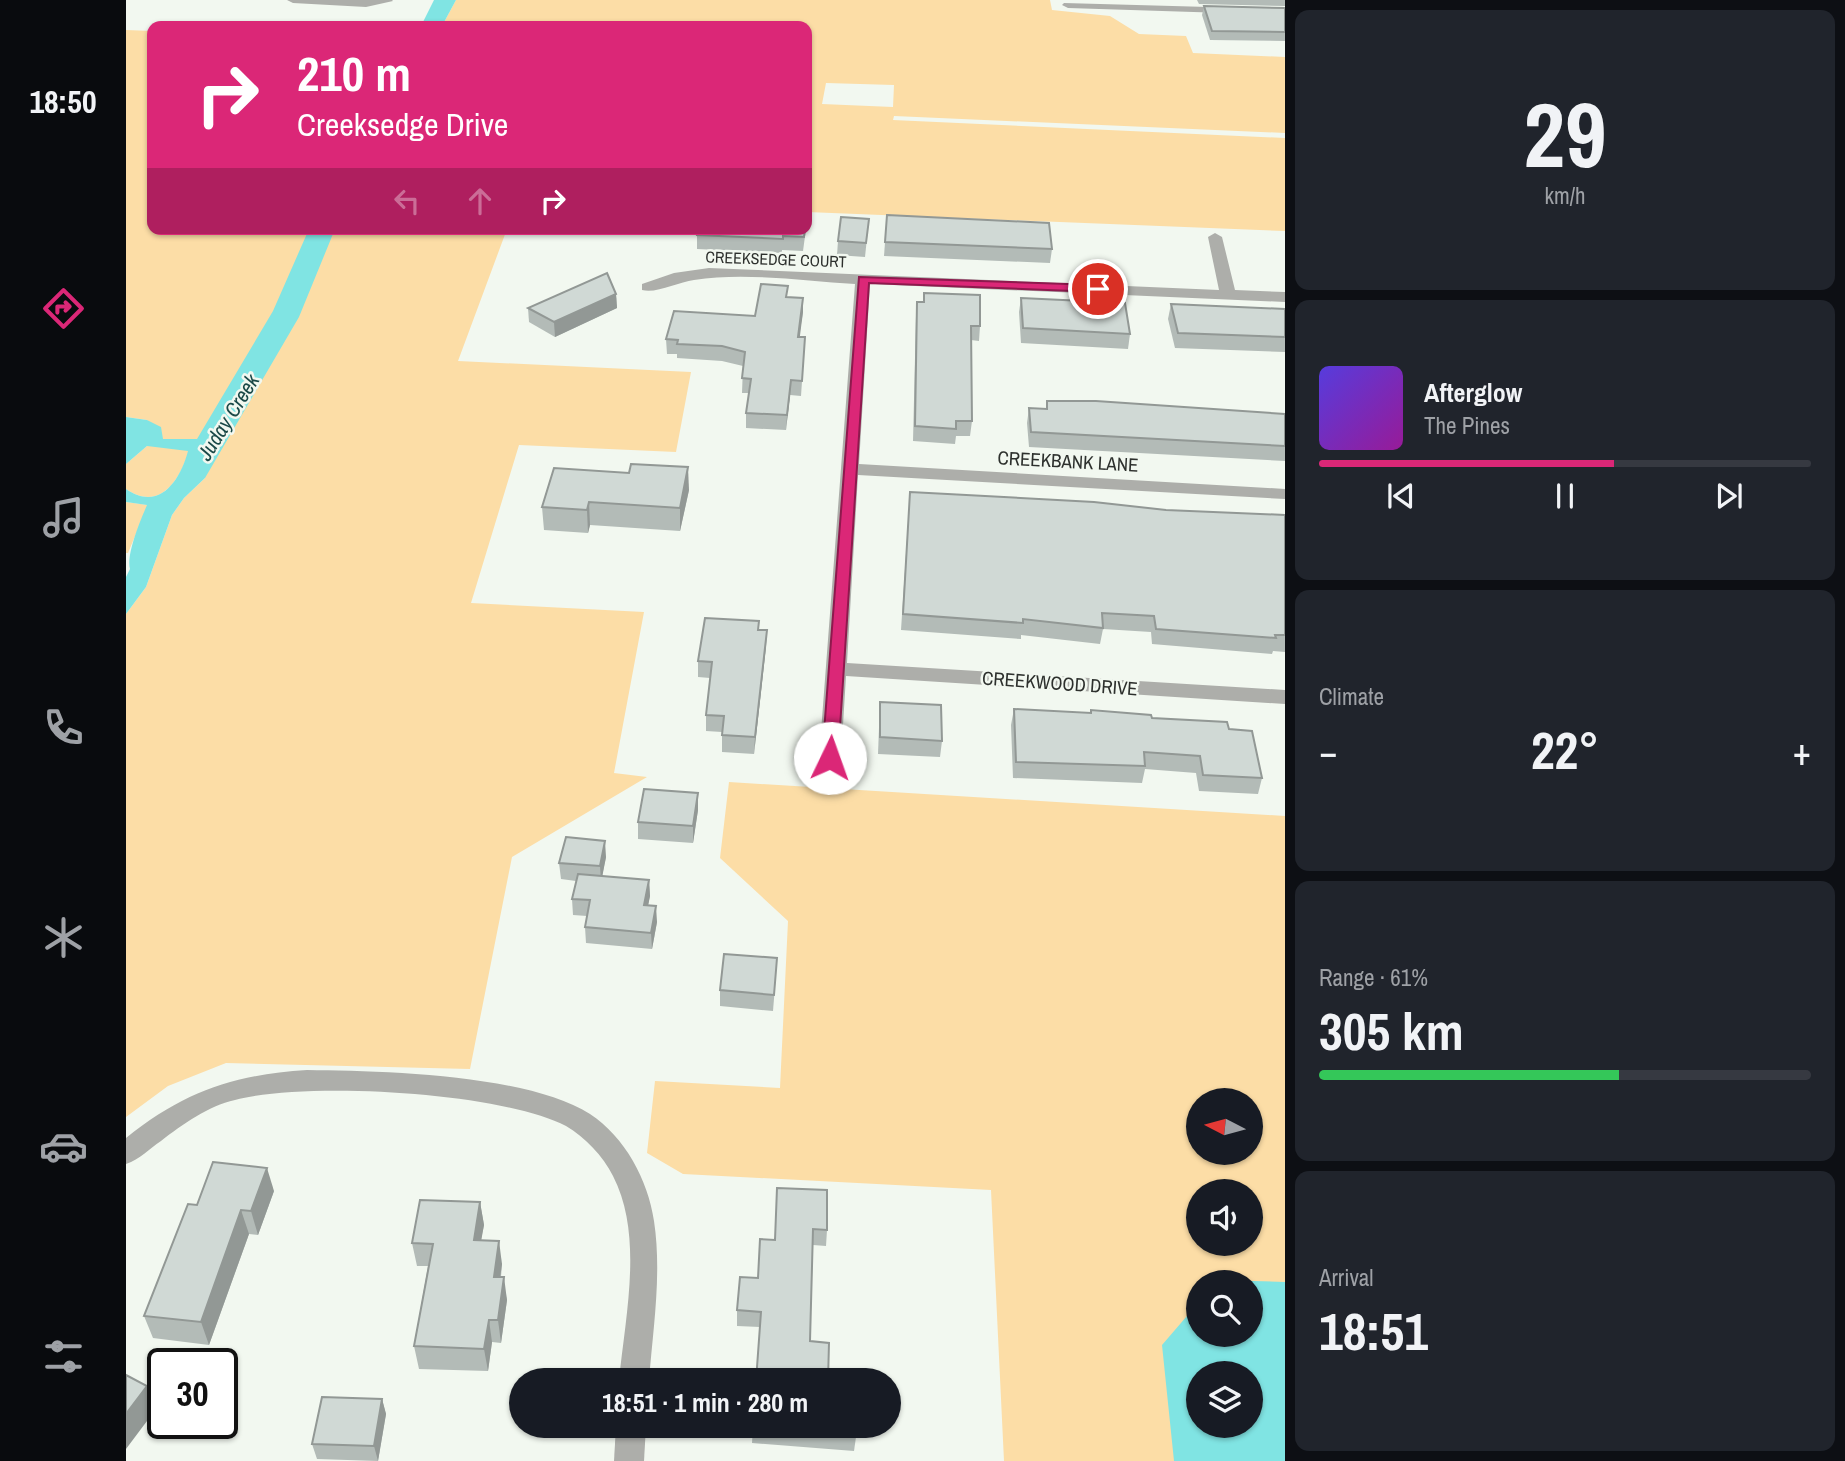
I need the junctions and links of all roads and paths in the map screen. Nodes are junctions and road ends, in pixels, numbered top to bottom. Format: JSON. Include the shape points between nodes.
{"nodes":[{"id":1,"x":293,"y":0,"type":"edge"},
{"id":2,"x":387,"y":1,"type":"edge"},
{"id":3,"x":1175,"y":4,"type":"edge"},
{"id":4,"x":1068,"y":5,"type":"dead end"},
{"id":5,"x":1285,"y":12,"type":"edge"},
{"id":6,"x":1215,"y":237,"type":"dead end"},
{"id":7,"x":863,"y":279,"type":"junction"},
{"id":8,"x":647,"y":287,"type":"dead end"},
{"id":9,"x":1228,"y":295,"type":"junction"},
{"id":10,"x":1285,"y":297,"type":"edge"},
{"id":11,"x":850,"y":469,"type":"junction"},
{"id":12,"x":1285,"y":494,"type":"edge"},
{"id":13,"x":835,"y":668,"type":"junction"},
{"id":14,"x":1285,"y":698,"type":"edge"},
{"id":15,"x":830,"y":758,"type":"dead end"},
{"id":16,"x":126,"y":1153,"type":"edge"},
{"id":17,"x":635,"y":1368,"type":"edge"},
{"id":18,"x":630,"y":1438,"type":"edge"},
{"id":19,"x":629,"y":1461,"type":"edge"}],
"edges":[{"from":1,"to":2,"type":"street"},
{"from":3,"to":4,"type":"street"},
{"from":3,"to":5,"type":"street"},
{"from":6,"to":9,"type":"street"},
{"from":7,"to":8,"type":"street","name":"CREEKSEDGE COURT","via":[[709,273]]},
{"from":7,"to":9,"type":"street","name":"CREEKSEDGE COURT"},
{"from":7,"to":11,"type":"street"},
{"from":9,"to":10,"type":"street","name":"CREEKSEDGE COURT"},
{"from":11,"to":12,"type":"street","name":"CREEKBANK LANE"},
{"from":11,"to":13,"type":"street"},
{"from":13,"to":14,"type":"street","name":"CREEKWOOD DRIVE"},
{"from":13,"to":15,"type":"street"},
{"from":16,"to":17,"type":"street","via":[[163,1123],[235,1089],[312,1081],[507,1096],[574,1118],[604,1141],[625,1173],[637,1206],[643,1243]]},
{"from":18,"to":19,"type":"street"}]}
